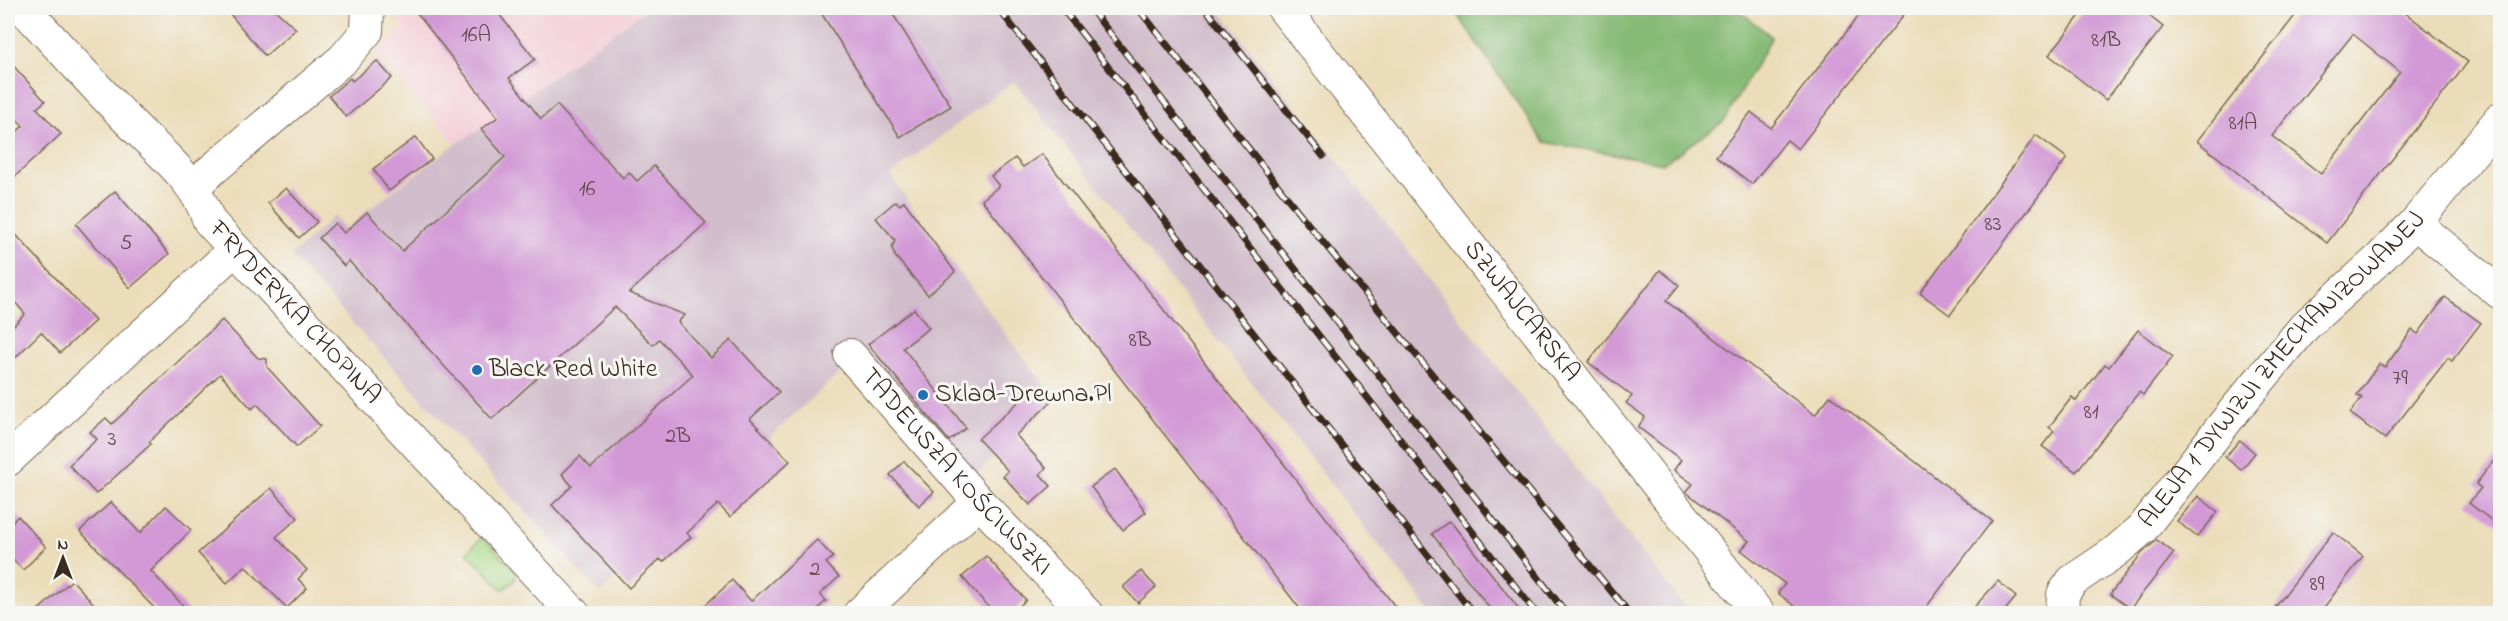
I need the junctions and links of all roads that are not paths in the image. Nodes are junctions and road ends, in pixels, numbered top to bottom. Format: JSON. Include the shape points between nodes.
{"nodes":[{"id":1,"x":23,"y":8,"type":"edge"},
{"id":2,"x":368,"y":8,"type":"edge"},
{"id":3,"x":1283,"y":8,"type":"edge"},
{"id":4,"x":2500,"y":119,"type":"edge"},
{"id":5,"x":192,"y":187,"type":"junction"},
{"id":6,"x":2415,"y":223,"type":"junction"},
{"id":7,"x":235,"y":249,"type":"junction"},
{"id":8,"x":2500,"y":293,"type":"edge"},
{"id":9,"x":850,"y":355,"type":"dead end"},
{"id":10,"x":8,"y":460,"type":"edge"},
{"id":11,"x":979,"y":502,"type":"junction"},
{"id":12,"x":2062,"y":613,"type":"edge"},
{"id":13,"x":574,"y":614,"type":"edge"},
{"id":14,"x":859,"y":614,"type":"edge"},
{"id":15,"x":1087,"y":614,"type":"edge"},
{"id":16,"x":1759,"y":614,"type":"edge"}],
"edges":[{"from":1,"to":5,"type":"street","name":"FRYDERYKA CHOPINA"},
{"from":2,"to":5,"type":"street","via":[[367,31],[343,59]]},
{"from":3,"to":16,"type":"street","name":"SZWAJCARSKA"},
{"from":4,"to":6,"type":"street","name":"ALEJA 1 DYWIZJI ZMECHANIZOWANEJ"},
{"from":5,"to":7,"type":"street","name":"FRYDERYKA CHOPINA","via":[[203,202],[209,221]]},
{"from":6,"to":8,"type":"street"},
{"from":6,"to":12,"type":"street","name":"ALEJA 1 DYWIZJI ZMECHANIZOWANEJ","via":[[2305,326],[2142,529],[2072,581],[2063,594]]},
{"from":7,"to":10,"type":"street"},
{"from":7,"to":13,"type":"street","name":"FRYDERYKA CHOPINA"},
{"from":9,"to":11,"type":"street","name":"TADEUSZA KOŚCIUSZKI"},
{"from":11,"to":14,"type":"street"},
{"from":11,"to":15,"type":"street","name":"TADEUSZA KOŚCIUSZKI"}]}
